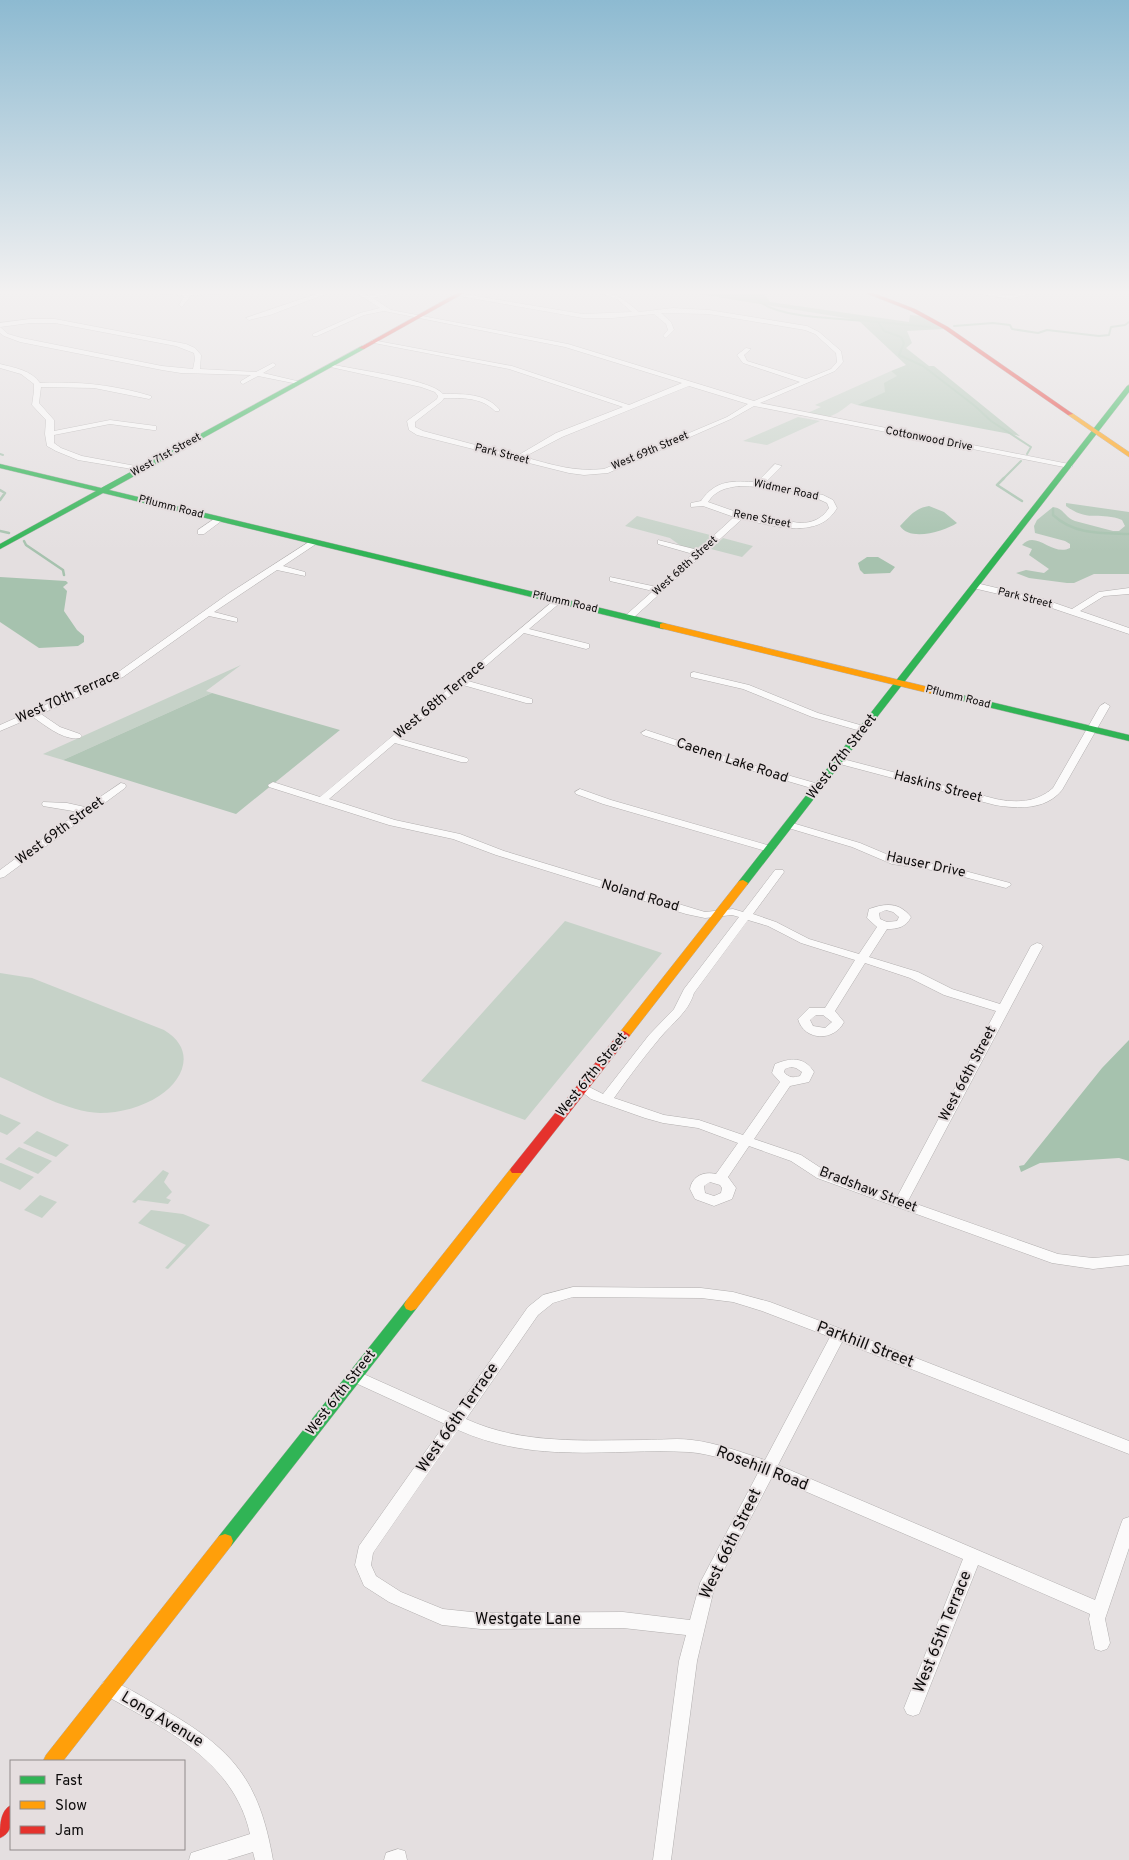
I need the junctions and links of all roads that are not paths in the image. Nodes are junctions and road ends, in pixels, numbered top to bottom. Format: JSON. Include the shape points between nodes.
{"nodes":[{"id":1,"x":33,"y":379,"type":"edge"},
{"id":2,"x":249,"y":379,"type":"edge"},
{"id":3,"x":282,"y":379,"type":"edge"},
{"id":4,"x":304,"y":379,"type":"edge"},
{"id":5,"x":396,"y":379,"type":"edge"},
{"id":6,"x":545,"y":379,"type":"edge"},
{"id":7,"x":671,"y":379,"type":"edge"},
{"id":8,"x":798,"y":379,"type":"edge"},
{"id":9,"x":815,"y":379,"type":"edge"},
{"id":10,"x":1019,"y":379,"type":"edge"},
{"id":11,"x":243,"y":382,"type":"dead end"},
{"id":12,"x":298,"y":382,"type":"junction"},
{"id":13,"x":808,"y":382,"type":"junction"},
{"id":14,"x":687,"y":384,"type":"junction"},
{"id":15,"x":37,"y":385,"type":"junction"},
{"id":16,"x":1127,"y":392,"type":"edge"},
{"id":17,"x":441,"y":396,"type":"junction"},
{"id":18,"x":149,"y":397,"type":"dead end"},
{"id":19,"x":753,"y":405,"type":"junction"},
{"id":20,"x":629,"y":407,"type":"junction"},
{"id":21,"x":497,"y":410,"type":"dead end"},
{"id":22,"x":153,"y":428,"type":"dead end"},
{"id":23,"x":1095,"y":431,"type":"junction"},
{"id":24,"x":50,"y":434,"type":"junction"},
{"id":25,"x":1129,"y":455,"type":"edge"},
{"id":26,"x":518,"y":458,"type":"junction"},
{"id":27,"x":0,"y":466,"type":"edge"},
{"id":28,"x":778,"y":466,"type":"dead end"},
{"id":29,"x":1069,"y":466,"type":"junction"},
{"id":30,"x":141,"y":469,"type":"junction"},
{"id":31,"x":584,"y":473,"type":"joint"},
{"id":32,"x":759,"y":484,"type":"junction"},
{"id":33,"x":102,"y":490,"type":"junction"},
{"id":34,"x":839,"y":497,"type":"dead end"},
{"id":35,"x":826,"y":499,"type":"junction"},
{"id":36,"x":704,"y":503,"type":"junction"},
{"id":37,"x":694,"y":505,"type":"dead end"},
{"id":38,"x":829,"y":514,"type":"joint"},
{"id":39,"x":741,"y":516,"type":"junction"},
{"id":40,"x":220,"y":518,"type":"junction"},
{"id":41,"x":201,"y":532,"type":"dead end"},
{"id":42,"x":315,"y":542,"type":"junction"},
{"id":43,"x":661,"y":542,"type":"dead end"},
{"id":44,"x":0,"y":547,"type":"edge"},
{"id":45,"x":698,"y":553,"type":"junction"},
{"id":46,"x":276,"y":567,"type":"junction"},
{"id":47,"x":302,"y":574,"type":"dead end"},
{"id":48,"x":613,"y":579,"type":"dead end"},
{"id":49,"x":976,"y":586,"type":"junction"},
{"id":50,"x":658,"y":590,"type":"junction"},
{"id":51,"x":1129,"y":591,"type":"edge"},
{"id":52,"x":558,"y":600,"type":"junction"},
{"id":53,"x":1073,"y":612,"type":"junction"},
{"id":54,"x":207,"y":613,"type":"junction"},
{"id":55,"x":629,"y":617,"type":"junction"},
{"id":56,"x":234,"y":620,"type":"dead end"},
{"id":57,"x":523,"y":630,"type":"junction"},
{"id":58,"x":1129,"y":632,"type":"edge"},
{"id":59,"x":586,"y":646,"type":"dead end"},
{"id":60,"x":694,"y":675,"type":"dead end"},
{"id":61,"x":461,"y":682,"type":"junction"},
{"id":62,"x":900,"y":683,"type":"junction"},
{"id":63,"x":529,"y":701,"type":"dead end"},
{"id":64,"x":1106,"y":706,"type":"dead end"},
{"id":65,"x":34,"y":714,"type":"junction"},
{"id":66,"x":0,"y":728,"type":"edge"},
{"id":67,"x":864,"y":729,"type":"junction"},
{"id":68,"x":1092,"y":730,"type":"junction"},
{"id":69,"x":646,"y":733,"type":"dead end"},
{"id":70,"x":77,"y":736,"type":"dead end"},
{"id":71,"x":1129,"y":738,"type":"edge"},
{"id":72,"x":393,"y":740,"type":"junction"},
{"id":73,"x":464,"y":760,"type":"dead end"},
{"id":74,"x":839,"y":762,"type":"junction"},
{"id":75,"x":273,"y":785,"type":"dead end"},
{"id":76,"x":121,"y":786,"type":"dead end"},
{"id":77,"x":818,"y":787,"type":"junction"},
{"id":78,"x":580,"y":792,"type":"dead end"},
{"id":79,"x":322,"y":800,"type":"junction"},
{"id":80,"x":47,"y":804,"type":"dead end"},
{"id":81,"x":87,"y":811,"type":"junction"},
{"id":82,"x":789,"y":825,"type":"junction"},
{"id":83,"x":770,"y":849,"type":"junction"},
{"id":84,"x":779,"y":872,"type":"dead end"},
{"id":85,"x":0,"y":875,"type":"edge"},
{"id":86,"x":1006,"y":885,"type":"dead end"},
{"id":87,"x":720,"y":914,"type":"junction"},
{"id":88,"x":746,"y":916,"type":"junction"},
{"id":89,"x":884,"y":925,"type":"dead end"},
{"id":90,"x":1037,"y":946,"type":"dead end"},
{"id":91,"x":861,"y":958,"type":"junction"},
{"id":92,"x":1002,"y":1009,"type":"junction"},
{"id":93,"x":828,"y":1012,"type":"dead end"},
{"id":94,"x":787,"y":1081,"type":"dead end"},
{"id":95,"x":583,"y":1088,"type":"junction"},
{"id":96,"x":606,"y":1100,"type":"junction"},
{"id":97,"x":746,"y":1140,"type":"junction"},
{"id":98,"x":720,"y":1179,"type":"dead end"},
{"id":99,"x":900,"y":1203,"type":"junction"},
{"id":100,"x":1129,"y":1260,"type":"edge"},
{"id":101,"x":591,"y":1292,"type":"joint"},
{"id":102,"x":839,"y":1334,"type":"junction"},
{"id":103,"x":354,"y":1376,"type":"junction"},
{"id":104,"x":455,"y":1421,"type":"junction"},
{"id":105,"x":1129,"y":1448,"type":"edge"},
{"id":106,"x":768,"y":1468,"type":"junction"},
{"id":107,"x":1129,"y":1524,"type":"edge"},
{"id":108,"x":973,"y":1556,"type":"junction"},
{"id":109,"x":370,"y":1581,"type":"joint"},
{"id":110,"x":1100,"y":1610,"type":"junction"},
{"id":111,"x":695,"y":1628,"type":"junction"},
{"id":112,"x":1101,"y":1643,"type":"dead end"},
{"id":113,"x":109,"y":1688,"type":"junction"},
{"id":114,"x":913,"y":1708,"type":"dead end"},
{"id":115,"x":53,"y":1760,"type":"edge"},
{"id":116,"x":10,"y":1815,"type":"edge"},
{"id":117,"x":0,"y":1829,"type":"edge"},
{"id":118,"x":260,"y":1840,"type":"junction"},
{"id":119,"x":198,"y":1860,"type":"edge"},
{"id":120,"x":264,"y":1860,"type":"edge"},
{"id":121,"x":662,"y":1860,"type":"edge"}],
"edges":[{"from":1,"to":15,"type":"street"},
{"from":2,"to":11,"type":"street"},
{"from":3,"to":12,"type":"street"},
{"from":4,"to":12,"type":"street","name":"West 71st Street"},
{"from":5,"to":17,"type":"street","via":[[423,384]]},
{"from":6,"to":20,"type":"street"},
{"from":7,"to":14,"type":"street","name":"Cottonwood Drive"},
{"from":8,"to":13,"type":"street"},
{"from":9,"to":13,"type":"street","name":"West 69th Street"},
{"from":10,"to":23,"type":"street"},
{"from":12,"to":30,"type":"street","name":"West 71st Street"},
{"from":13,"to":19,"type":"street","name":"West 69th Street"},
{"from":14,"to":19,"type":"street","name":"Cottonwood Drive"},
{"from":14,"to":20,"type":"street"},
{"from":15,"to":18,"type":"street","via":[[76,384]]},
{"from":15,"to":24,"type":"street","via":[[35,404],[50,420]]},
{"from":16,"to":23,"type":"street","name":"West 67th Street"},
{"from":17,"to":21,"type":"street","via":[[480,399],[491,403]]},
{"from":17,"to":26,"type":"street","name":"Park Street","via":[[411,421],[410,426],[420,433]]},
{"from":19,"to":29,"type":"street","name":"Cottonwood Drive"},
{"from":19,"to":31,"type":"street","name":"West 69th Street","via":[[605,471]]},
{"from":20,"to":26,"type":"street","via":[[559,435]]},
{"from":22,"to":24,"type":"street","via":[[110,422]]},
{"from":23,"to":25,"type":"street"},
{"from":23,"to":29,"type":"street","name":"West 67th Street"},
{"from":24,"to":30,"type":"street","via":[[50,444],[56,449]]},
{"from":26,"to":31,"type":"street","name":"Park Street"},
{"from":27,"to":33,"type":"street","name":"Pflumm Road"},
{"from":28,"to":32,"type":"street"},
{"from":29,"to":49,"type":"street","name":"West 67th Street"},
{"from":30,"to":33,"type":"street","name":"West 71st Street"},
{"from":32,"to":35,"type":"street","name":"Widmer Road"},
{"from":32,"to":36,"type":"street","name":"Widmer Road","via":[[742,482],[725,486],[708,495]]},
{"from":33,"to":40,"type":"street","name":"Pflumm Road"},
{"from":33,"to":44,"type":"street","name":"West 71st Street"},
{"from":34,"to":35,"type":"street"},
{"from":35,"to":38,"type":"street","name":"Widmer Road","via":[[833,508]]},
{"from":36,"to":37,"type":"street"},
{"from":36,"to":39,"type":"street","name":"Rene Street"},
{"from":38,"to":39,"type":"street","name":"Rene Street","via":[[802,526]]},
{"from":39,"to":45,"type":"street","name":"West 68th Street"},
{"from":40,"to":41,"type":"street"},
{"from":40,"to":42,"type":"street","name":"Pflumm Road"},
{"from":42,"to":46,"type":"street","name":"West 70th Terrace"},
{"from":42,"to":52,"type":"street","name":"Pflumm Road"},
{"from":43,"to":45,"type":"street"},
{"from":45,"to":50,"type":"street","name":"West 68th Street"},
{"from":46,"to":47,"type":"street"},
{"from":46,"to":54,"type":"street","name":"West 70th Terrace"},
{"from":48,"to":50,"type":"street"},
{"from":49,"to":53,"type":"street","name":"Park Street","via":[[1040,600]]},
{"from":49,"to":62,"type":"street","name":"West 67th Street"},
{"from":50,"to":55,"type":"street","name":"West 68th Street"},
{"from":51,"to":53,"type":"street","via":[[1102,594]]},
{"from":52,"to":55,"type":"street","name":"Pflumm Road"},
{"from":52,"to":57,"type":"street","name":"West 68th Terrace"},
{"from":53,"to":58,"type":"street","name":"Park Street"},
{"from":54,"to":56,"type":"street"},
{"from":54,"to":65,"type":"street","name":"West 70th Terrace","via":[[120,674]]},
{"from":55,"to":62,"type":"street","name":"Pflumm Road"},
{"from":57,"to":59,"type":"street"},
{"from":57,"to":61,"type":"street","name":"West 68th Terrace"},
{"from":60,"to":67,"type":"street","via":[[746,687],[815,715]]},
{"from":61,"to":63,"type":"street"},
{"from":61,"to":72,"type":"street","name":"West 68th Terrace"},
{"from":62,"to":67,"type":"street","name":"West 67th Street"},
{"from":62,"to":68,"type":"street","name":"Pflumm Road"},
{"from":64,"to":68,"type":"street"},
{"from":65,"to":66,"type":"street","name":"West 70th Terrace"},
{"from":65,"to":70,"type":"street","via":[[57,729]]},
{"from":67,"to":74,"type":"street","name":"West 67th Street"},
{"from":68,"to":71,"type":"street","name":"Pflumm Road"},
{"from":68,"to":74,"type":"street","name":"Haskins Street","via":[[1057,790],[1039,802],[995,802]]},
{"from":69,"to":77,"type":"street","name":"Caenen Lake Road"},
{"from":72,"to":73,"type":"street"},
{"from":72,"to":79,"type":"street","name":"West 68th Terrace"},
{"from":74,"to":77,"type":"street","name":"West 67th Street"},
{"from":75,"to":79,"type":"street","name":"Noland Road"},
{"from":76,"to":81,"type":"street","name":"West 69th Street"},
{"from":77,"to":82,"type":"street","name":"West 67th Street"},
{"from":78,"to":83,"type":"street"},
{"from":79,"to":87,"type":"street","name":"Noland Road","via":[[393,823],[456,836],[500,853],[690,912]]},
{"from":80,"to":81,"type":"street"},
{"from":81,"to":85,"type":"street","name":"West 69th Street"},
{"from":82,"to":83,"type":"street","name":"West 67th Street"},
{"from":82,"to":86,"type":"street","name":"Hauser Drive","via":[[838,839],[896,862],[946,869]]},
{"from":83,"to":87,"type":"street","name":"West 67th Street"},
{"from":84,"to":88,"type":"street","name":"West 67th Street"},
{"from":87,"to":88,"type":"street","name":"Noland Road","via":[[733,912]]},
{"from":87,"to":95,"type":"street","name":"West 67th Street"},
{"from":88,"to":91,"type":"street","name":"Noland Road","via":[[772,924],[805,941]]},
{"from":88,"to":96,"type":"street","name":"West 67th Street","via":[[688,992],[687,1000],[678,1012],[654,1036]]},
{"from":89,"to":91,"type":"street"},
{"from":90,"to":92,"type":"street","name":"West 66th Street"},
{"from":91,"to":92,"type":"street","name":"Noland Road"},
{"from":91,"to":93,"type":"street"},
{"from":92,"to":99,"type":"street","name":"West 66th Street"},
{"from":94,"to":97,"type":"street"},
{"from":95,"to":96,"type":"street","name":"Bradshaw Street"},
{"from":95,"to":103,"type":"street","name":"West 67th Street"},
{"from":96,"to":97,"type":"street","name":"Bradshaw Street","via":[[663,1119],[699,1124]]},
{"from":97,"to":98,"type":"street"},
{"from":97,"to":99,"type":"street","name":"Bradshaw Street","via":[[796,1158],[822,1175]]},
{"from":99,"to":100,"type":"street","name":"Bradshaw Street","via":[[1057,1259],[1085,1264]]},
{"from":101,"to":102,"type":"street","name":"Parkhill Street","via":[[681,1292],[733,1297]]},
{"from":101,"to":104,"type":"street","name":"West 66th Terrace","via":[[573,1292],[548,1299],[536,1308]]},
{"from":102,"to":105,"type":"street","name":"Parkhill Street"},
{"from":102,"to":106,"type":"street","name":"West 66th Street"},
{"from":103,"to":104,"type":"street","name":"Rosehill Road"},
{"from":103,"to":113,"type":"street","name":"West 67th Street"},
{"from":104,"to":106,"type":"street","name":"Rosehill Road","via":[[496,1438],[528,1444],[554,1447],[690,1446],[720,1451]]},
{"from":104,"to":109,"type":"street","name":"West 66th Terrace","via":[[364,1551],[363,1565]]},
{"from":106,"to":108,"type":"street","name":"Rosehill Road"},
{"from":106,"to":111,"type":"street","name":"West 66th Street","via":[[706,1588]]},
{"from":107,"to":110,"type":"street"},
{"from":108,"to":110,"type":"street","name":"Rosehill Road"},
{"from":108,"to":114,"type":"street","name":"West 65th Terrace"},
{"from":109,"to":111,"type":"street","name":"Westgate Lane","via":[[418,1608],[460,1620],[623,1620]]},
{"from":110,"to":112,"type":"street","via":[[1097,1619]]},
{"from":111,"to":121,"type":"street","name":"West 66th Street"},
{"from":113,"to":115,"type":"street","name":"West 67th Street"},
{"from":113,"to":118,"type":"street","name":"Long Avenue","via":[[189,1734],[227,1766],[245,1792]]},
{"from":116,"to":117,"type":"street"},
{"from":118,"to":119,"type":"street"},
{"from":118,"to":120,"type":"street","name":"Long Avenue"}]}
